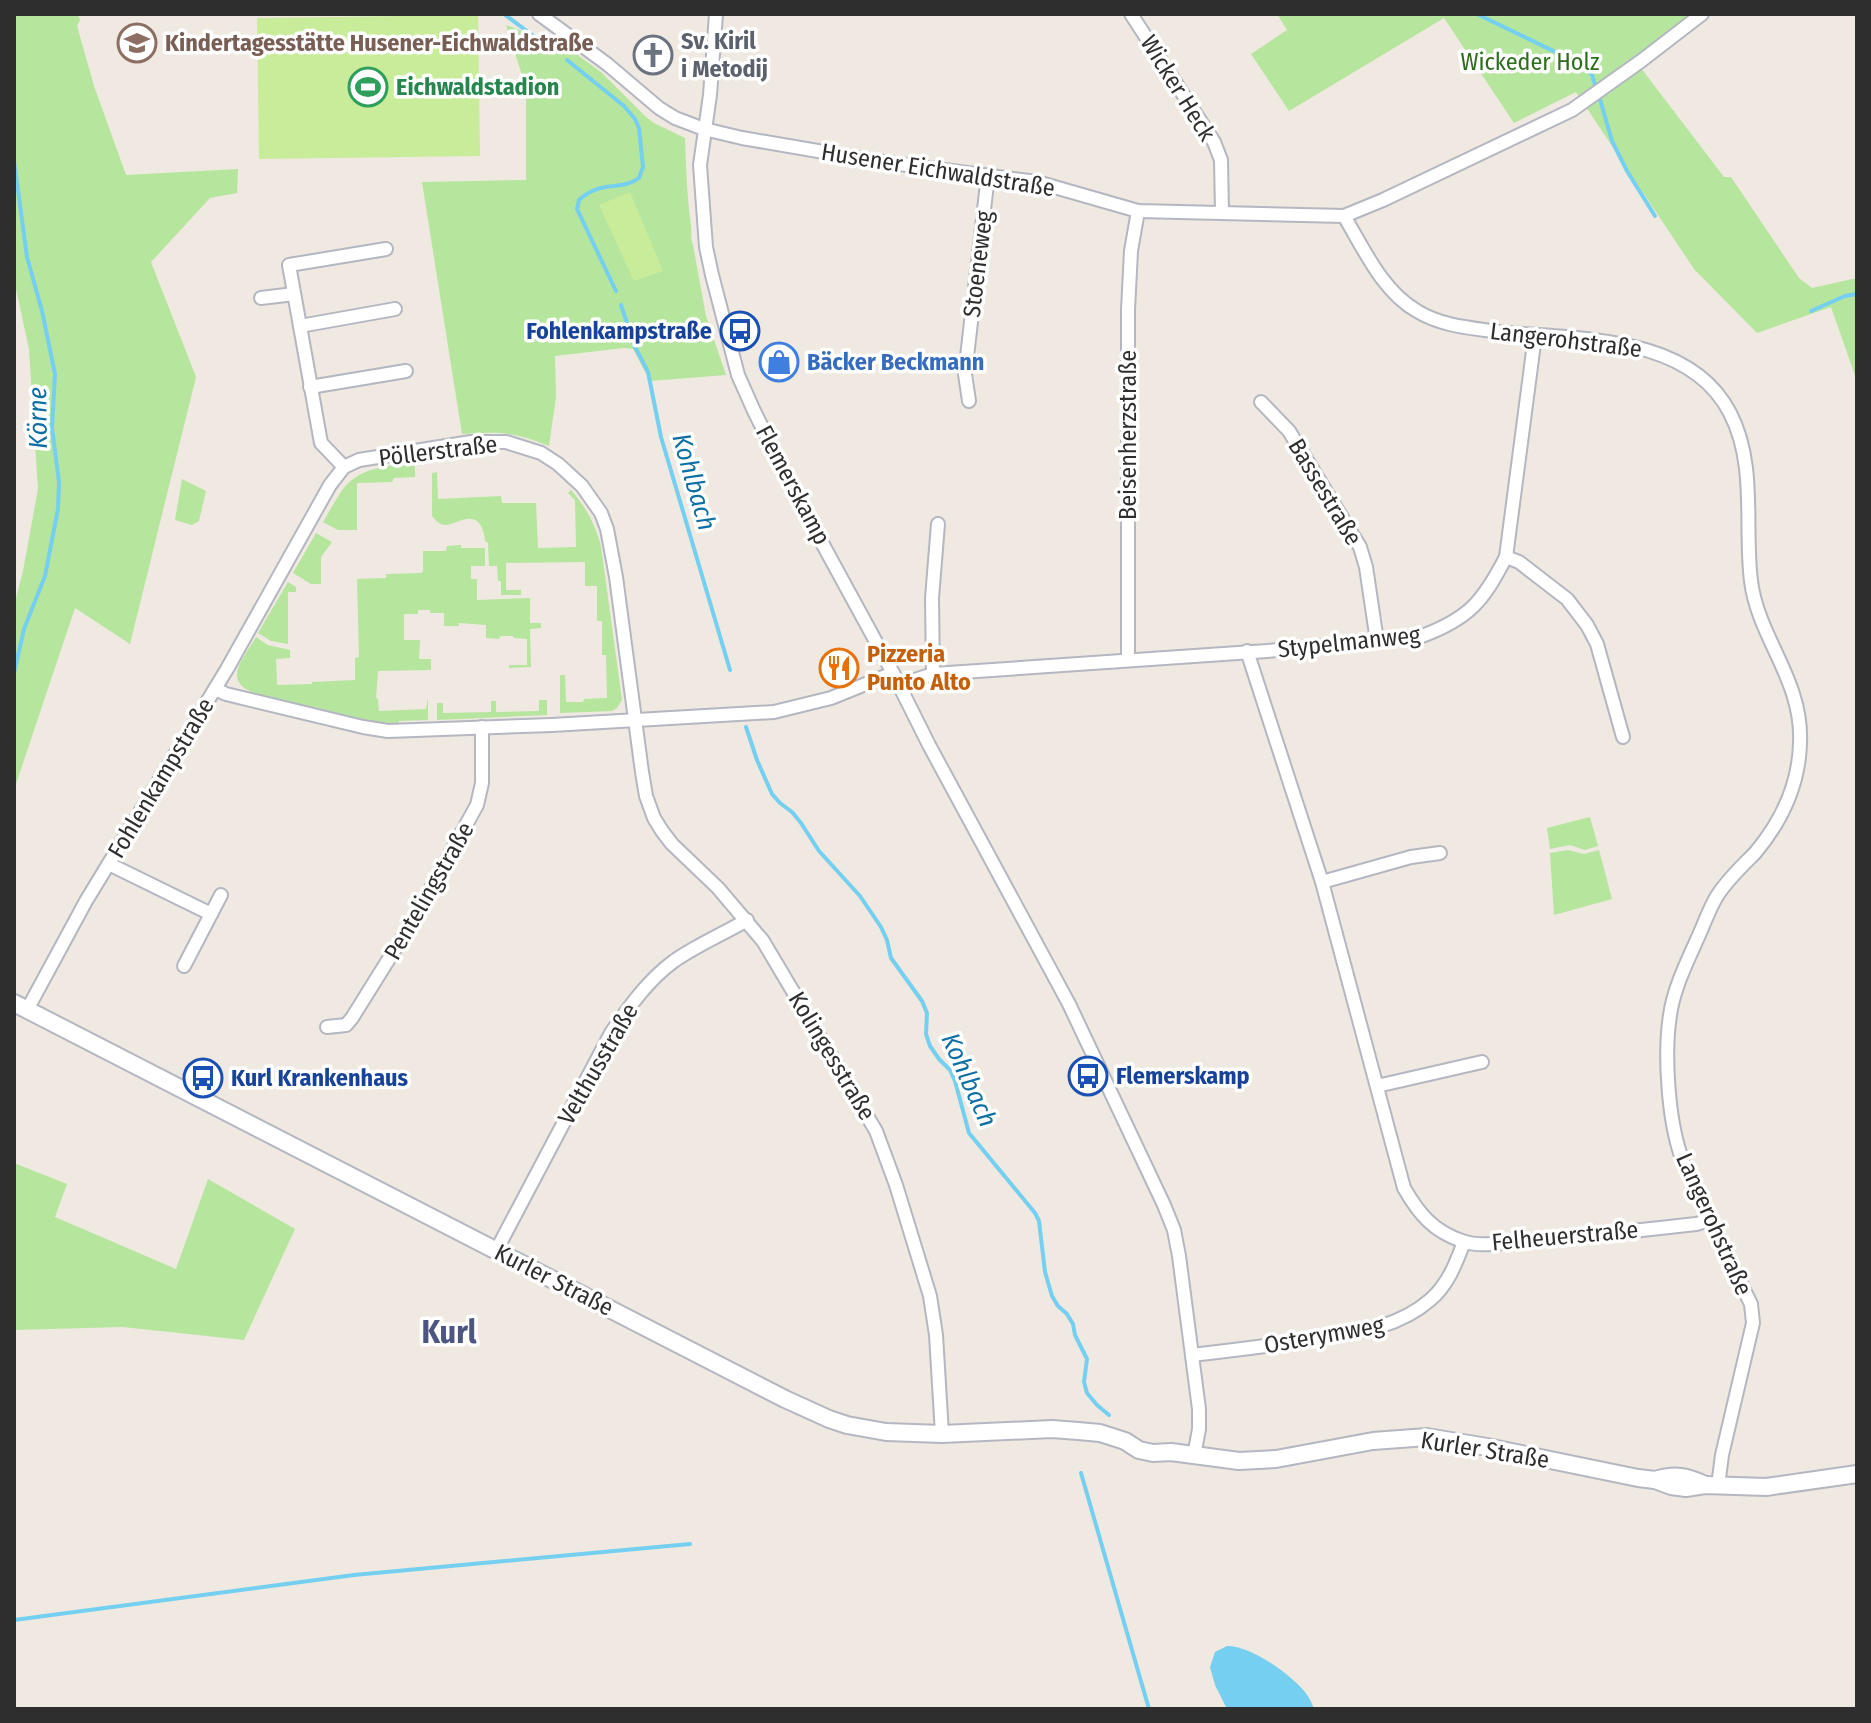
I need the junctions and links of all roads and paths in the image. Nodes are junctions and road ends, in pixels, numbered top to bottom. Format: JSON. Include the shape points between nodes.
{"nodes":[{"id":1,"x":539,"y":14,"type":"edge"},
{"id":2,"x":716,"y":14,"type":"edge"},
{"id":3,"x":1131,"y":14,"type":"edge"},
{"id":4,"x":1702,"y":14,"type":"edge"},
{"id":5,"x":704,"y":129,"type":"junction"},
{"id":6,"x":988,"y":175,"type":"junction"},
{"id":7,"x":1138,"y":211,"type":"junction"},
{"id":8,"x":1222,"y":213,"type":"junction"},
{"id":9,"x":1344,"y":216,"type":"junction"},
{"id":10,"x":386,"y":249,"type":"dead end"},
{"id":11,"x":294,"y":294,"type":"junction"},
{"id":12,"x":261,"y":298,"type":"dead end"},
{"id":13,"x":395,"y":309,"type":"dead end"},
{"id":14,"x":300,"y":326,"type":"junction"},
{"id":15,"x":1535,"y":336,"type":"junction"},
{"id":16,"x":406,"y":371,"type":"dead end"},
{"id":17,"x":310,"y":387,"type":"junction"},
{"id":18,"x":969,"y":401,"type":"dead end"},
{"id":19,"x":1261,"y":402,"type":"dead end"},
{"id":20,"x":344,"y":467,"type":"junction"},
{"id":21,"x":938,"y":524,"type":"dead end"},
{"id":22,"x":1506,"y":557,"type":"junction"},
{"id":23,"x":1377,"y":641,"type":"junction"},
{"id":24,"x":1247,"y":651,"type":"junction"},
{"id":25,"x":1128,"y":660,"type":"junction"},
{"id":26,"x":933,"y":674,"type":"junction"},
{"id":27,"x":896,"y":679,"type":"junction"},
{"id":28,"x":215,"y":689,"type":"junction"},
{"id":29,"x":636,"y":720,"type":"junction"},
{"id":30,"x":482,"y":727,"type":"junction"},
{"id":31,"x":1623,"y":737,"type":"dead end"},
{"id":32,"x":1440,"y":853,"type":"dead end"},
{"id":33,"x":109,"y":864,"type":"junction"},
{"id":34,"x":1322,"y":882,"type":"junction"},
{"id":35,"x":221,"y":895,"type":"dead end"},
{"id":36,"x":211,"y":914,"type":"junction"},
{"id":37,"x":747,"y":920,"type":"junction"},
{"id":38,"x":184,"y":966,"type":"dead end"},
{"id":39,"x":21,"y":1006,"type":"edge"},
{"id":40,"x":327,"y":1027,"type":"dead end"},
{"id":41,"x":1482,"y":1062,"type":"dead end"},
{"id":42,"x":1377,"y":1086,"type":"junction"},
{"id":43,"x":1711,"y":1220,"type":"junction"},
{"id":44,"x":1464,"y":1242,"type":"junction"},
{"id":45,"x":496,"y":1251,"type":"junction"},
{"id":46,"x":1192,"y":1355,"type":"junction"},
{"id":47,"x":942,"y":1434,"type":"junction"},
{"id":48,"x":1194,"y":1456,"type":"junction"},
{"id":49,"x":1857,"y":1474,"type":"edge"},
{"id":50,"x":1712,"y":1485,"type":"junction"}],
"edges":[{"from":1,"to":5,"type":"street","name":"Husener Eichwaldstraße","via":[[659,108]]},
{"from":2,"to":5,"type":"street","name":"Flemerskamp"},
{"from":3,"to":8,"type":"street","name":"Wicker Heck","via":[[1214,142],[1221,160]]},
{"from":4,"to":9,"type":"street","name":"Husener Eichwaldstraße","via":[[1558,117]]},
{"from":5,"to":6,"type":"street","name":"Husener Eichwaldstraße","via":[[876,161]]},
{"from":5,"to":27,"type":"street","name":"Flemerskamp","via":[[704,235],[738,375],[791,486]]},
{"from":6,"to":7,"type":"street","name":"Husener Eichwaldstraße","via":[[1037,182]]},
{"from":6,"to":18,"type":"street","name":"Stoeneweg","via":[[965,374]]},
{"from":7,"to":8,"type":"street","name":"Husener Eichwaldstraße"},
{"from":7,"to":25,"type":"street","name":"Beisenherzstraße","via":[[1128,310]]},
{"from":8,"to":9,"type":"street","name":"Husener Eichwaldstraße"},
{"from":9,"to":15,"type":"street","name":"Langerohstraße","via":[[1394,294],[1415,310],[1439,322]]},
{"from":10,"to":11,"type":"street","via":[[289,265]]},
{"from":11,"to":12,"type":"street"},
{"from":11,"to":14,"type":"street"},
{"from":13,"to":14,"type":"street"},
{"from":14,"to":17,"type":"street"},
{"from":15,"to":22,"type":"street","name":"Stypelmanweg"},
{"from":15,"to":43,"type":"street","name":"Langerohstraße","via":[[1648,349],[1695,372],[1729,410],[1747,471],[1751,585],[1798,707],[1795,782],[1784,809],[1763,843],[1718,895],[1670,1012],[1673,1122],[1681,1156]]},
{"from":16,"to":17,"type":"street"},
{"from":17,"to":20,"type":"street","via":[[321,443]]},
{"from":19,"to":23,"type":"street","name":"Bassestraße","via":[[1289,431],[1360,547]]},
{"from":20,"to":28,"type":"street","name":"Pöllerstraße"},
{"from":20,"to":29,"type":"street","name":"Pöllerstraße","via":[[471,442],[524,446],[558,464],[582,486],[607,529]]},
{"from":21,"to":26,"type":"street"},
{"from":22,"to":23,"type":"street","name":"Stypelmanweg","via":[[1491,587],[1463,617],[1422,636]]},
{"from":22,"to":31,"type":"street","via":[[1557,590],[1587,625]]},
{"from":23,"to":24,"type":"street","name":"Stypelmanweg"},
{"from":24,"to":25,"type":"street","name":"Stypelmanweg"},
{"from":24,"to":34,"type":"street","name":"Felheuerstraße"},
{"from":25,"to":26,"type":"street","name":"Stypelmanweg"},
{"from":26,"to":27,"type":"street","name":"Stypelmanweg"},
{"from":27,"to":29,"type":"street","name":"Fohlenkampstraße","via":[[757,714]]},
{"from":27,"to":46,"type":"street","name":"Flemerskamp","via":[[1069,1004],[1164,1205],[1179,1256]]},
{"from":28,"to":30,"type":"street","name":"Fohlenkampstraße","via":[[388,731]]},
{"from":28,"to":33,"type":"street","name":"Fohlenkampstraße"},
{"from":29,"to":30,"type":"street","name":"Fohlenkampstraße"},
{"from":29,"to":37,"type":"street","name":"Kolingesstraße","via":[[654,818],[672,844]]},
{"from":30,"to":40,"type":"street","name":"Pentelingstraße","via":[[481,793],[473,813],[352,1018],[346,1025]]},
{"from":32,"to":34,"type":"street"},
{"from":33,"to":36,"type":"street"},
{"from":33,"to":39,"type":"street","name":"Fohlenkampstraße"},
{"from":34,"to":42,"type":"street","name":"Felheuerstraße"},
{"from":35,"to":36,"type":"street"},
{"from":36,"to":38,"type":"street"},
{"from":37,"to":45,"type":"street","name":"Velthusstraße","via":[[673,962],[626,1012]]},
{"from":37,"to":47,"type":"street","name":"Kolingesstraße","via":[[876,1131],[930,1296]]},
{"from":39,"to":45,"type":"main road","name":"Kurler Straße"},
{"from":41,"to":42,"type":"street"},
{"from":42,"to":44,"type":"street","name":"Felheuerstraße","via":[[1404,1188],[1419,1213]]},
{"from":43,"to":44,"type":"street","name":"Felheuerstraße","via":[[1585,1237]]},
{"from":43,"to":50,"type":"street","name":"Langerohstraße","via":[[1751,1304],[1753,1323]]},
{"from":44,"to":46,"type":"street","name":"Osterymweg","via":[[1447,1282],[1417,1311],[1395,1322],[1293,1343]]},
{"from":45,"to":47,"type":"main road","name":"Kurler Straße","via":[[820,1415],[886,1432]]},
{"from":46,"to":48,"type":"street","name":"Flemerskamp","via":[[1199,1409]]},
{"from":47,"to":48,"type":"main road","name":"Kurler Straße","via":[[1052,1429],[1100,1433],[1147,1452]]},
{"from":48,"to":50,"type":"main road","name":"Kurler Straße","via":[[1257,1461],[1427,1437],[1638,1478],[1672,1475]]},
{"from":49,"to":50,"type":"main road","name":"Kurler Straße","via":[[1766,1487]]}]}
